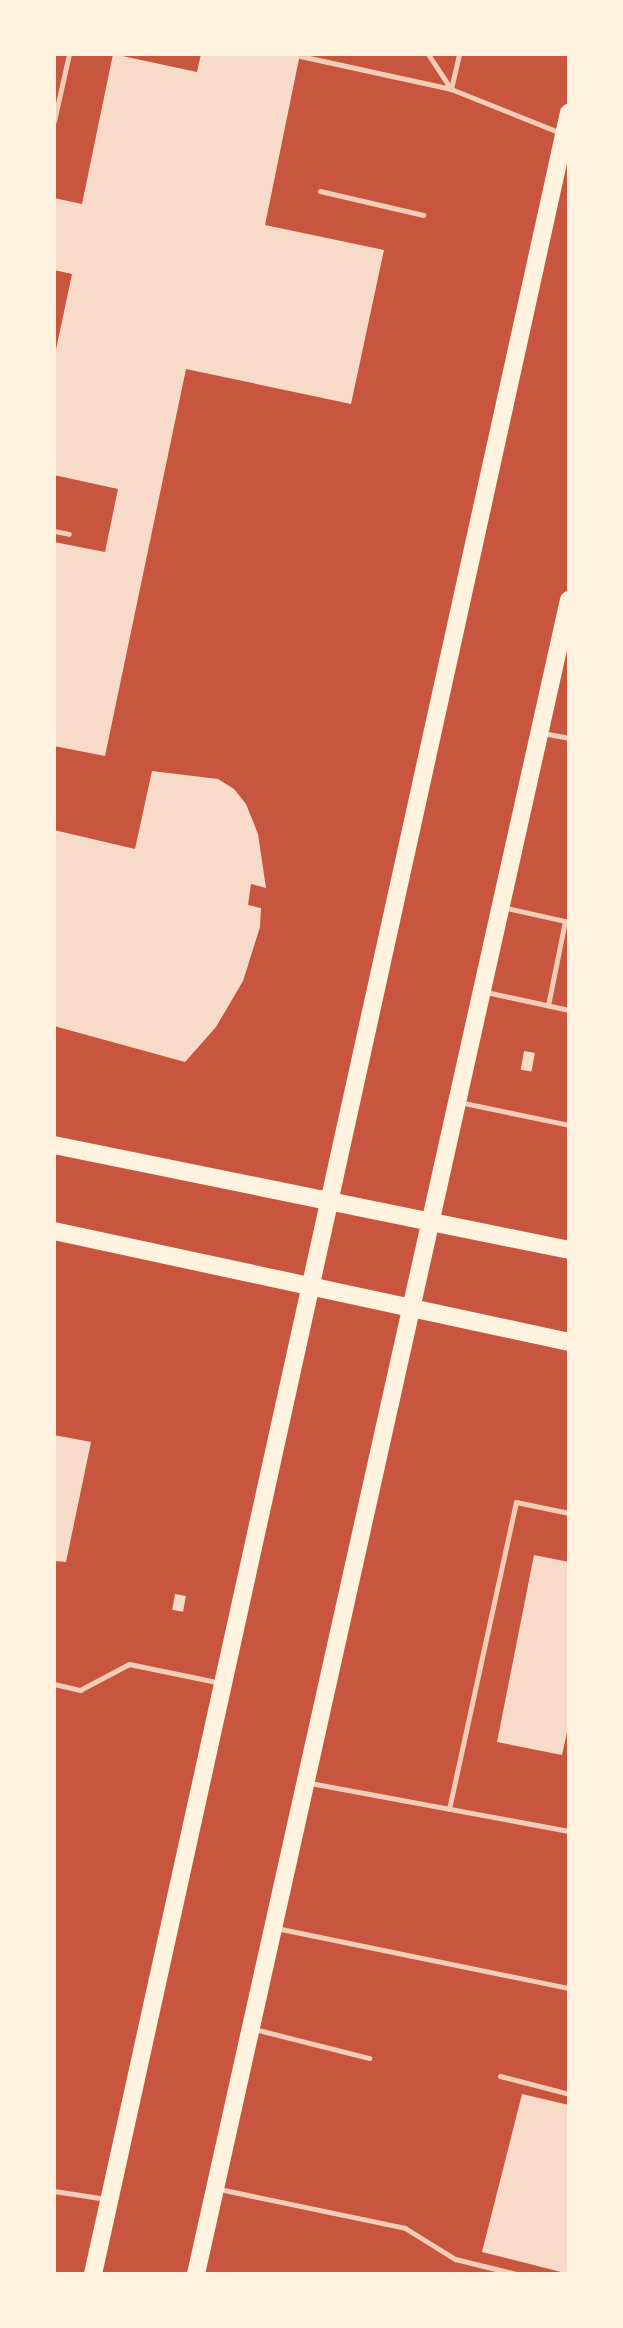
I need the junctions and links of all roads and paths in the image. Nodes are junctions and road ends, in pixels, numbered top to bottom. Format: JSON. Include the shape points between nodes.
{"nodes":[{"id":1,"x":69,"y":54,"type":"edge"},
{"id":2,"x":428,"y":54,"type":"edge"},
{"id":3,"x":459,"y":54,"type":"edge"},
{"id":4,"x":300,"y":56,"type":"edge"},
{"id":5,"x":451,"y":89,"type":"junction"},
{"id":6,"x":569,"y":113,"type":"edge"},
{"id":7,"x":54,"y":121,"type":"edge"},
{"id":8,"x":564,"y":135,"type":"junction"},
{"id":9,"x":320,"y":191,"type":"dead end"},
{"id":10,"x":424,"y":215,"type":"dead end"},
{"id":11,"x":54,"y":531,"type":"edge"},
{"id":12,"x":69,"y":534,"type":"dead end"},
{"id":13,"x":569,"y":600,"type":"edge"},
{"id":14,"x":563,"y":650,"type":"edge"},
{"id":15,"x":539,"y":732,"type":"junction"},
{"id":16,"x":569,"y":738,"type":"edge"},
{"id":17,"x":499,"y":906,"type":"junction"},
{"id":18,"x":481,"y":990,"type":"junction"},
{"id":19,"x":548,"y":1005,"type":"junction"},
{"id":20,"x":569,"y":1010,"type":"edge"},
{"id":21,"x":455,"y":1101,"type":"junction"},
{"id":22,"x":569,"y":1125,"type":"edge"},
{"id":23,"x":54,"y":1145,"type":"edge"},
{"id":24,"x":331,"y":1199,"type":"junction"},
{"id":25,"x":429,"y":1218,"type":"junction"},
{"id":26,"x":54,"y":1231,"type":"edge"},
{"id":27,"x":569,"y":1250,"type":"edge"},
{"id":28,"x":312,"y":1286,"type":"junction"},
{"id":29,"x":409,"y":1307,"type":"junction"},
{"id":30,"x":569,"y":1342,"type":"edge"},
{"id":31,"x":569,"y":1513,"type":"edge"},
{"id":32,"x":54,"y":1684,"type":"edge"},
{"id":33,"x":224,"y":1684,"type":"junction"},
{"id":34,"x":304,"y":1782,"type":"junction"},
{"id":35,"x":449,"y":1809,"type":"junction"},
{"id":36,"x":569,"y":1831,"type":"edge"},
{"id":37,"x":273,"y":1927,"type":"junction"},
{"id":38,"x":569,"y":1988,"type":"edge"},
{"id":39,"x":251,"y":2028,"type":"junction"},
{"id":40,"x":369,"y":2058,"type":"dead end"},
{"id":41,"x":500,"y":2076,"type":"dead end"},
{"id":42,"x":569,"y":2094,"type":"edge"},
{"id":43,"x":215,"y":2188,"type":"junction"},
{"id":44,"x":54,"y":2191,"type":"edge"},
{"id":45,"x":109,"y":2199,"type":"junction"},
{"id":46,"x":93,"y":2274,"type":"edge"},
{"id":47,"x":196,"y":2274,"type":"edge"},
{"id":48,"x":516,"y":2274,"type":"edge"}],
"edges":[{"from":1,"to":7,"type":"lane"},
{"from":2,"to":5,"type":"lane"},
{"from":3,"to":5,"type":"lane"},
{"from":4,"to":5,"type":"lane"},
{"from":5,"to":8,"type":"lane"},
{"from":6,"to":8,"type":"main road"},
{"from":8,"to":24,"type":"main road"},
{"from":9,"to":10,"type":"lane"},
{"from":11,"to":12,"type":"lane"},
{"from":13,"to":14,"type":"main road"},
{"from":14,"to":15,"type":"main road"},
{"from":15,"to":16,"type":"lane"},
{"from":15,"to":17,"type":"main road"},
{"from":17,"to":18,"type":"main road"},
{"from":17,"to":19,"type":"lane","via":[[565,921]]},
{"from":18,"to":19,"type":"lane"},
{"from":18,"to":21,"type":"main road"},
{"from":19,"to":20,"type":"lane"},
{"from":21,"to":22,"type":"lane"},
{"from":21,"to":25,"type":"main road"},
{"from":23,"to":24,"type":"main road"},
{"from":24,"to":25,"type":"main road"},
{"from":24,"to":28,"type":"main road"},
{"from":25,"to":27,"type":"main road"},
{"from":25,"to":29,"type":"main road"},
{"from":26,"to":28,"type":"main road"},
{"from":28,"to":29,"type":"main road"},
{"from":28,"to":33,"type":"main road"},
{"from":29,"to":30,"type":"main road"},
{"from":29,"to":34,"type":"main road"},
{"from":31,"to":35,"type":"lane","via":[[516,1502]]},
{"from":32,"to":33,"type":"lane","via":[[80,1690],[129,1664]]},
{"from":33,"to":45,"type":"main road"},
{"from":34,"to":35,"type":"lane"},
{"from":34,"to":37,"type":"main road"},
{"from":35,"to":36,"type":"lane"},
{"from":37,"to":38,"type":"lane"},
{"from":37,"to":39,"type":"main road"},
{"from":39,"to":40,"type":"lane"},
{"from":39,"to":43,"type":"main road"},
{"from":41,"to":42,"type":"lane"},
{"from":43,"to":47,"type":"main road"},
{"from":43,"to":48,"type":"lane","via":[[405,2228],[455,2259]]},
{"from":44,"to":45,"type":"lane"},
{"from":45,"to":46,"type":"main road"}]}
